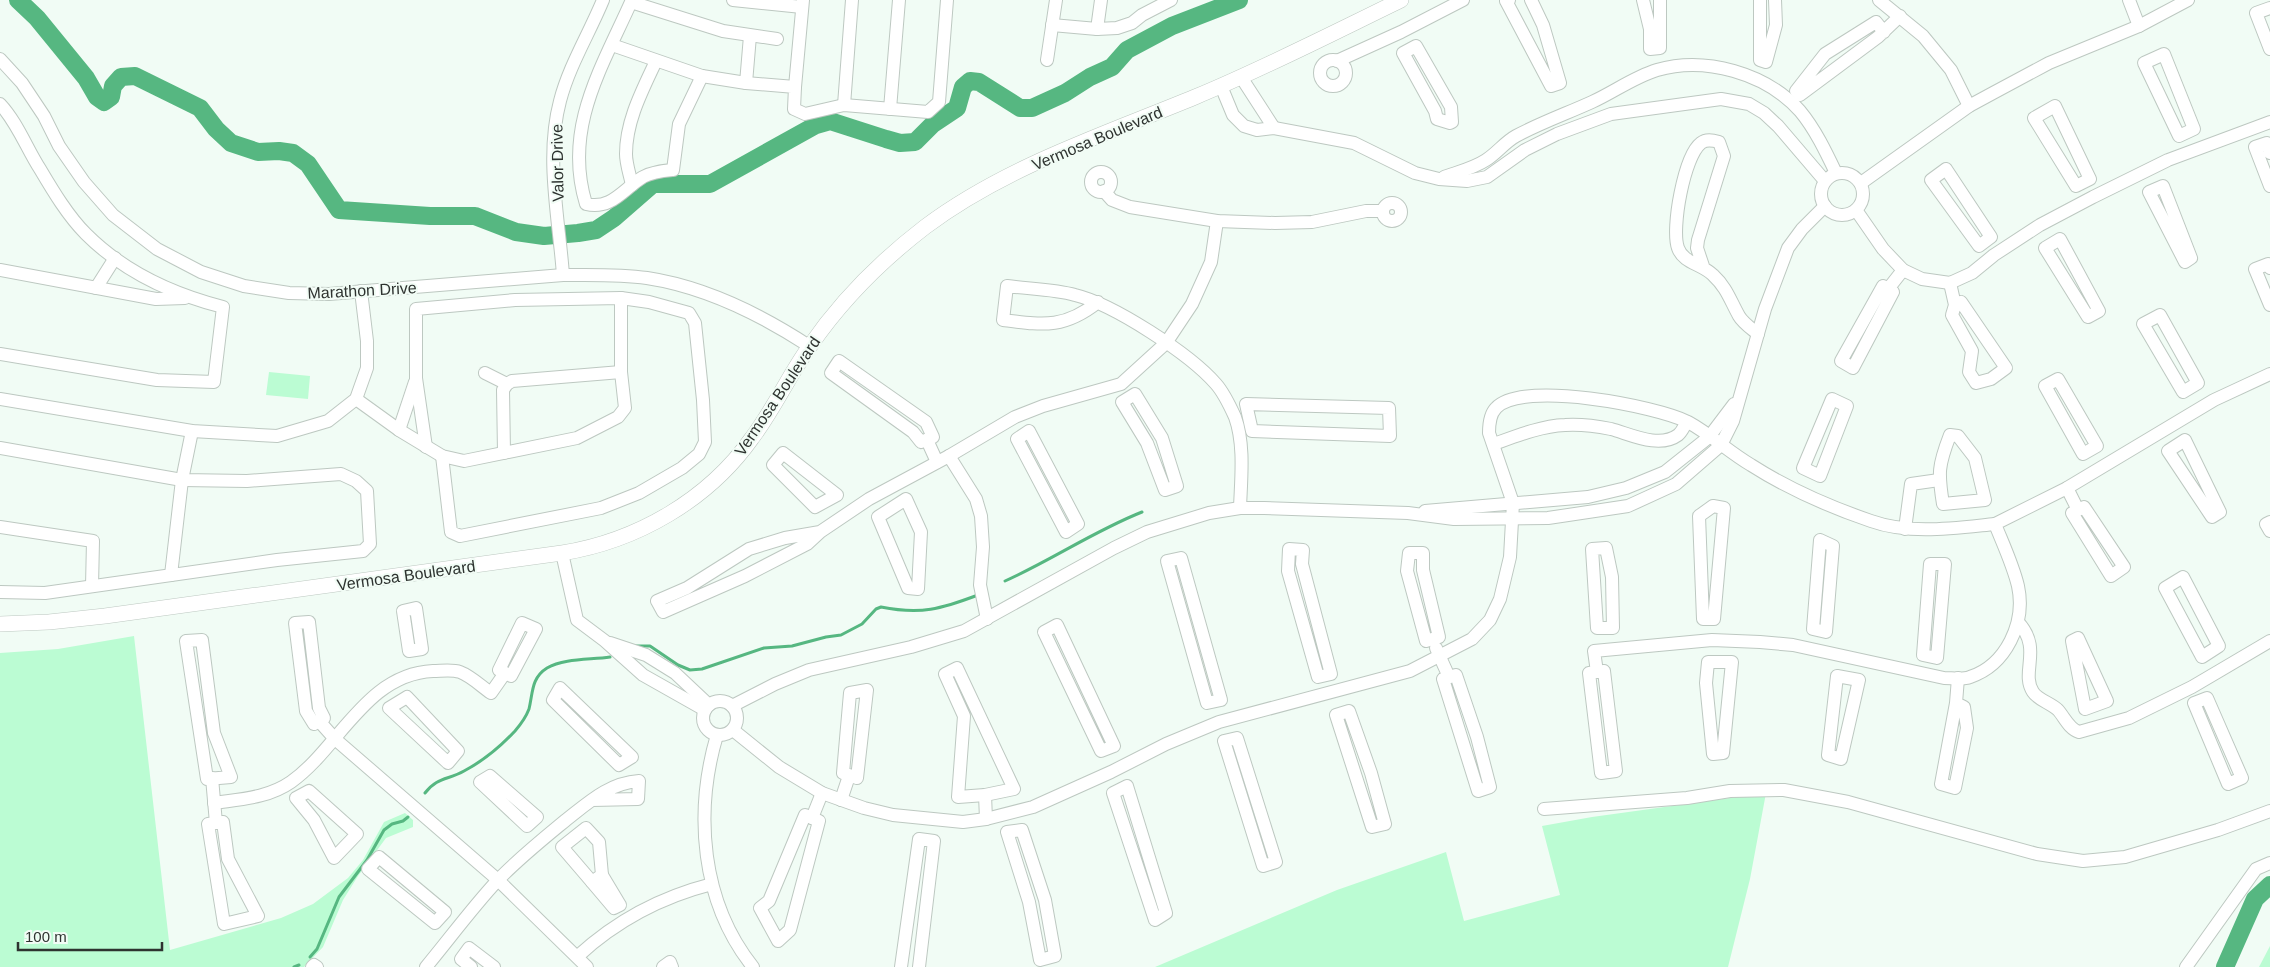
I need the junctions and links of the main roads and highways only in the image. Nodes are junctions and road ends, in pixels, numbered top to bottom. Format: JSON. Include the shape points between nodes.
{"nodes":[{"id":1,"x":1401,"y":0,"type":"edge"},
{"id":2,"x":0,"y":624,"type":"edge"}],
"edges":[{"from":1,"to":2,"type":"main road","name":"Vermosa Boulevard","via":[[1221,86],[1029,166],[996,182],[925,227],[879,266],[836,312],[809,346],[753,438],[728,467],[695,496],[636,531],[600,546],[562,554],[105,616]]}]}
